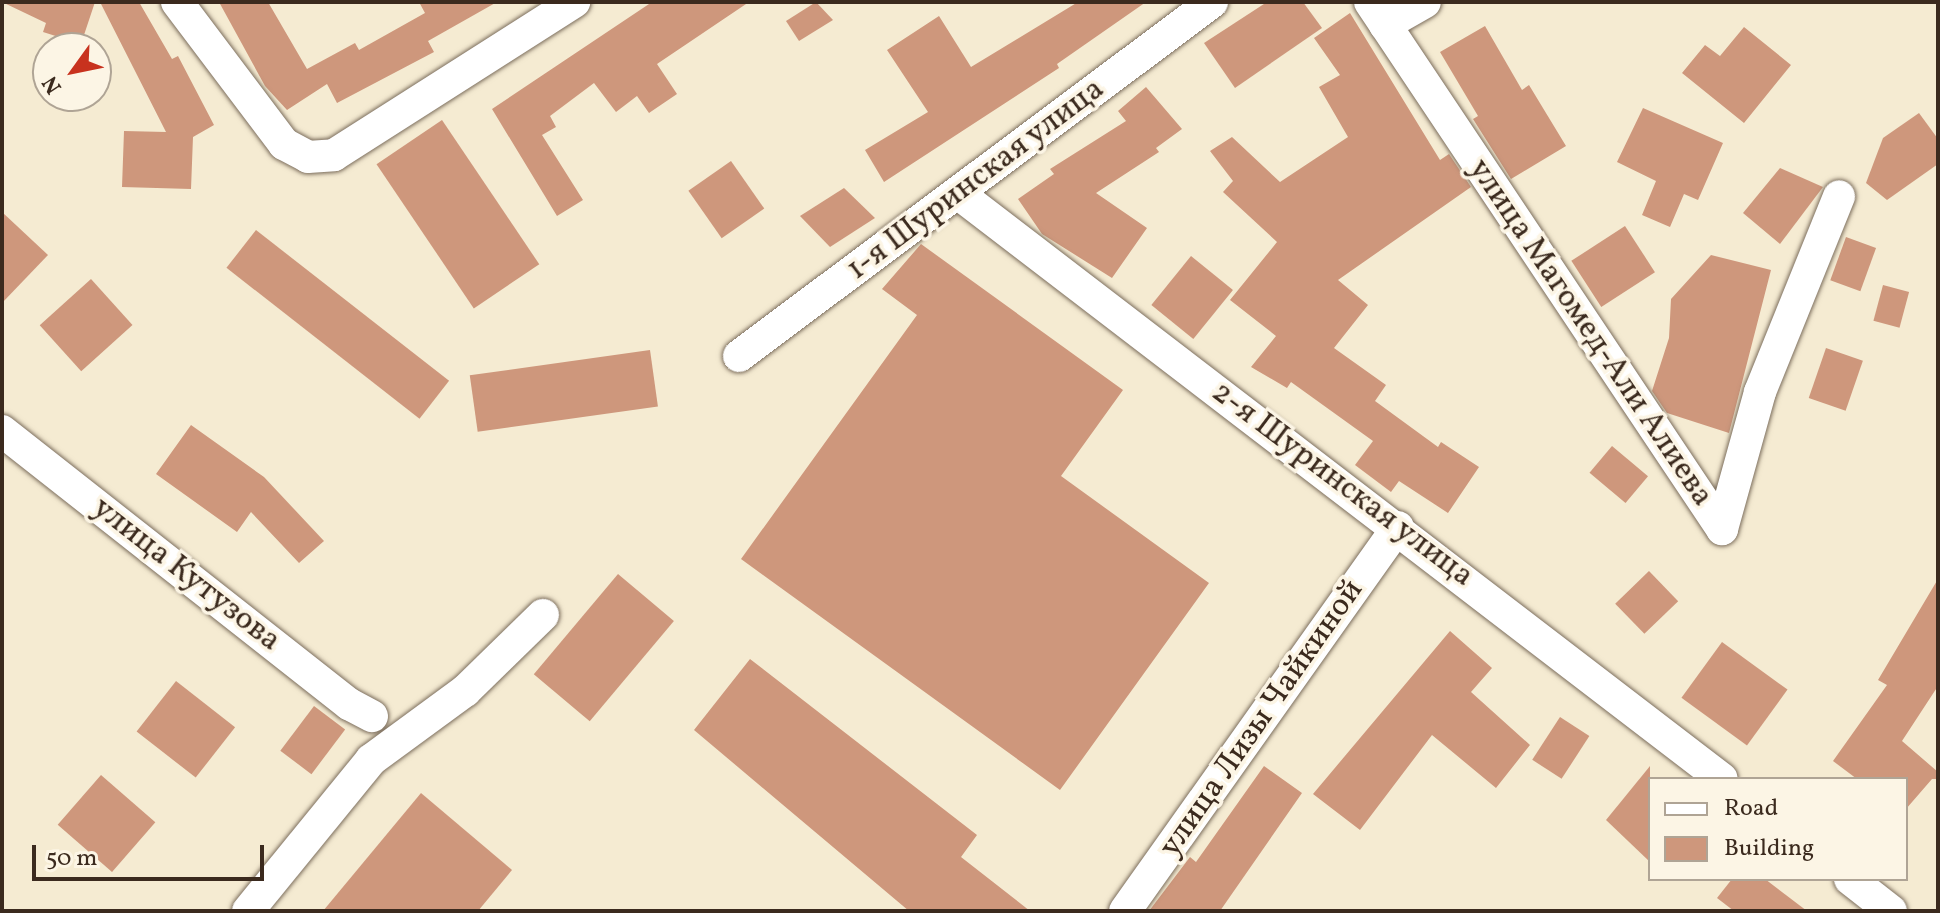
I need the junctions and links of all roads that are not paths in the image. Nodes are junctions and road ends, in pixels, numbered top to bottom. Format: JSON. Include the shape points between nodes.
{"nodes":[{"id":1,"x":177,"y":2,"type":"edge"},
{"id":2,"x":574,"y":2,"type":"edge"},
{"id":3,"x":1212,"y":2,"type":"edge"},
{"id":4,"x":1425,"y":2,"type":"edge"},
{"id":5,"x":1378,"y":14,"type":"edge"},
{"id":6,"x":959,"y":194,"type":"junction"},
{"id":7,"x":1839,"y":196,"type":"dead end"},
{"id":8,"x":739,"y":356,"type":"dead end"},
{"id":9,"x":2,"y":431,"type":"edge"},
{"id":10,"x":1398,"y":527,"type":"junction"},
{"id":11,"x":543,"y":615,"type":"dead end"},
{"id":12,"x":372,"y":716,"type":"dead end"},
{"id":13,"x":1719,"y":777,"type":"edge"},
{"id":14,"x":1853,"y":881,"type":"edge"},
{"id":15,"x":248,"y":911,"type":"edge"},
{"id":16,"x":1125,"y":911,"type":"edge"},
{"id":17,"x":1891,"y":911,"type":"edge"}],
"edges":[{"from":1,"to":2,"type":"street","via":[[284,144],[308,157],[334,155]]},
{"from":3,"to":6,"type":"street","name":"1-я Шуринская улица"},
{"from":4,"to":5,"type":"street"},
{"from":5,"to":7,"type":"street","name":"улица Магомед-Али Алиева","via":[[1722,529],[1760,392]]},
{"from":6,"to":8,"type":"street","name":"1-я Шуринская улица"},
{"from":6,"to":10,"type":"street","name":"2-я Шуринская улица"},
{"from":9,"to":12,"type":"street","name":"улица Кутузова","via":[[349,704]]},
{"from":10,"to":13,"type":"street","name":"2-я Шуринская улица"},
{"from":10,"to":16,"type":"street","name":"улица Лизы Чайкиной"},
{"from":11,"to":15,"type":"street","via":[[465,691],[371,760]]},
{"from":14,"to":17,"type":"street"}]}
